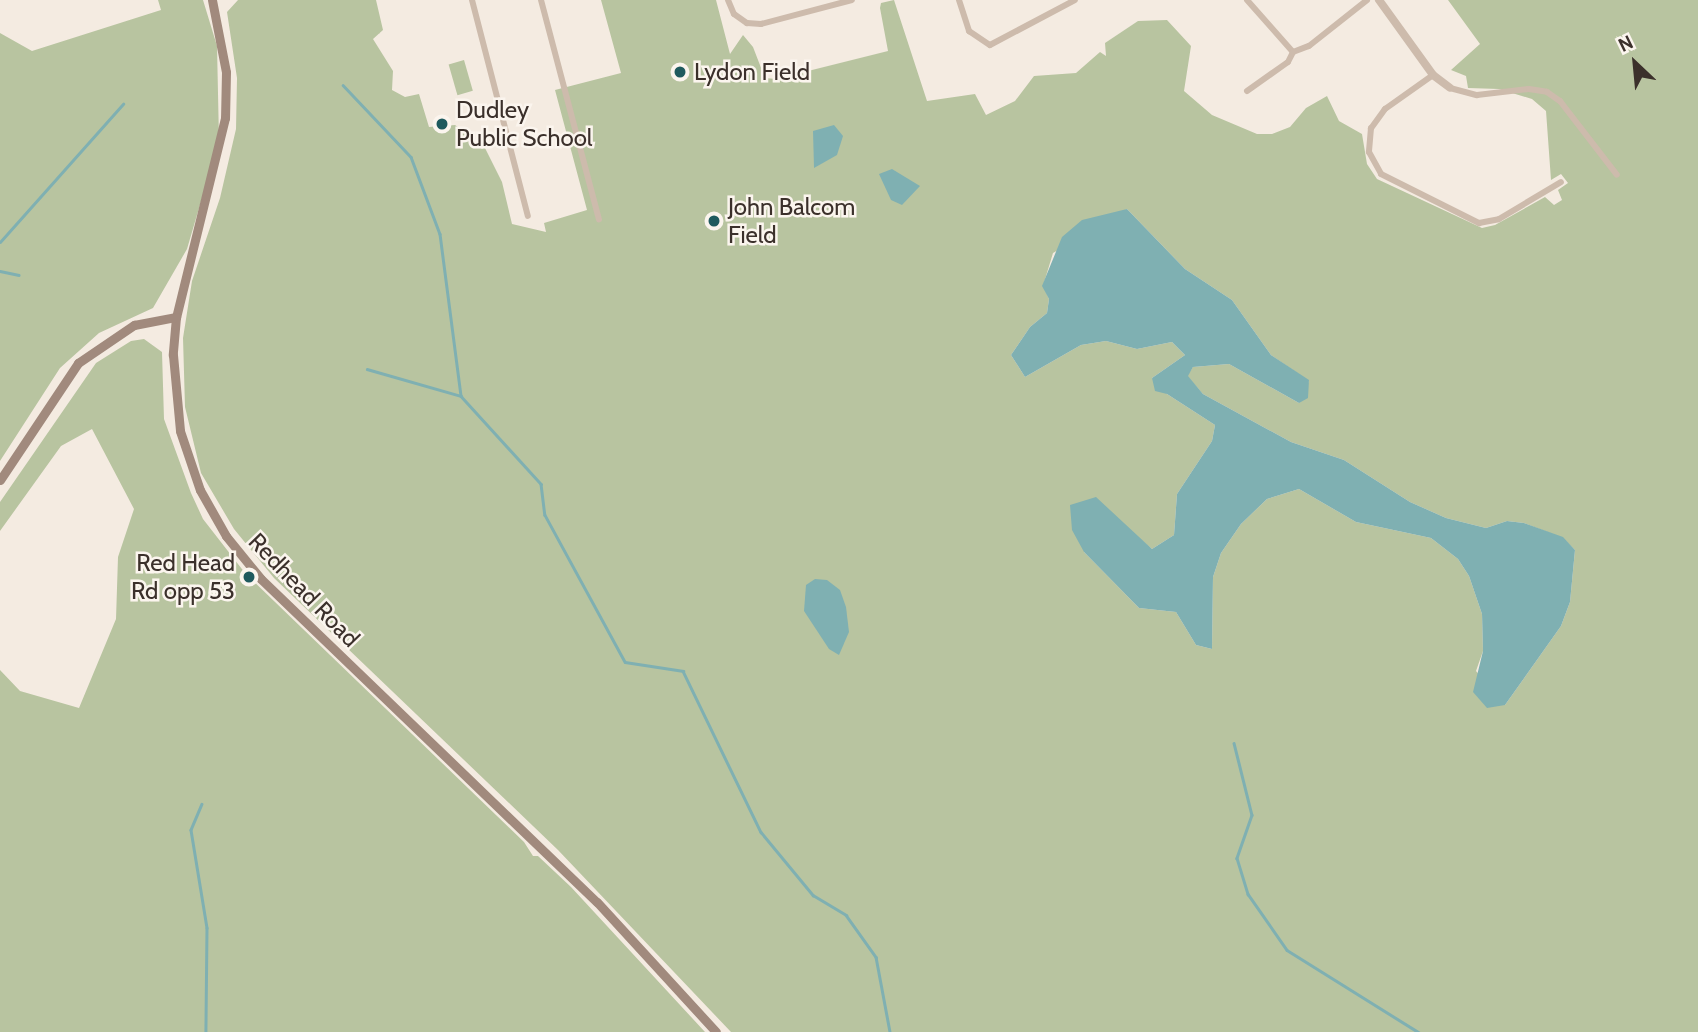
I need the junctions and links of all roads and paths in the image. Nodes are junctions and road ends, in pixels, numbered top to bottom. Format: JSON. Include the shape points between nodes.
{"nodes":[{"id":1,"x":212,"y":0,"type":"edge"},
{"id":2,"x":472,"y":0,"type":"edge"},
{"id":3,"x":541,"y":0,"type":"edge"},
{"id":4,"x":728,"y":0,"type":"edge"},
{"id":5,"x":852,"y":0,"type":"edge"},
{"id":6,"x":959,"y":0,"type":"edge"},
{"id":7,"x":1074,"y":0,"type":"edge"},
{"id":8,"x":1247,"y":0,"type":"edge"},
{"id":9,"x":1367,"y":0,"type":"edge"},
{"id":10,"x":1379,"y":0,"type":"edge"},
{"id":11,"x":1293,"y":52,"type":"junction"},
{"id":12,"x":1433,"y":75,"type":"junction"},
{"id":13,"x":1451,"y":88,"type":"joint"},
{"id":14,"x":1247,"y":91,"type":"dead end"},
{"id":15,"x":1617,"y":176,"type":"dead end"},
{"id":16,"x":1561,"y":182,"type":"dead end"},
{"id":17,"x":528,"y":216,"type":"dead end"},
{"id":18,"x":599,"y":219,"type":"dead end"},
{"id":19,"x":176,"y":317,"type":"junction"},
{"id":20,"x":0,"y":480,"type":"edge"},
{"id":21,"x":716,"y":1032,"type":"edge"}],
"edges":[{"from":1,"to":19,"type":"main road","name":"Redhead Road","via":[[226,72],[225,118]]},
{"from":2,"to":17,"type":"street"},
{"from":3,"to":18,"type":"street"},
{"from":4,"to":5,"type":"street","via":[[734,14],[761,24]]},
{"from":6,"to":7,"type":"street","via":[[969,31],[990,45]]},
{"from":8,"to":11,"type":"street"},
{"from":9,"to":11,"type":"street","via":[[1309,46]]},
{"from":10,"to":12,"type":"street"},
{"from":11,"to":14,"type":"street","via":[[1288,62]]},
{"from":12,"to":13,"type":"street"},
{"from":12,"to":16,"type":"street","via":[[1385,109],[1371,128],[1369,152],[1381,174],[1479,223],[1499,219]]},
{"from":13,"to":15,"type":"street","via":[[1477,96],[1529,89],[1547,92],[1560,101]]},
{"from":19,"to":20,"type":"main road","via":[[134,325],[78,363]]},
{"from":19,"to":21,"type":"main road","name":"Redhead Road","via":[[174,393],[186,452],[211,512],[244,559],[597,902]]}]}
